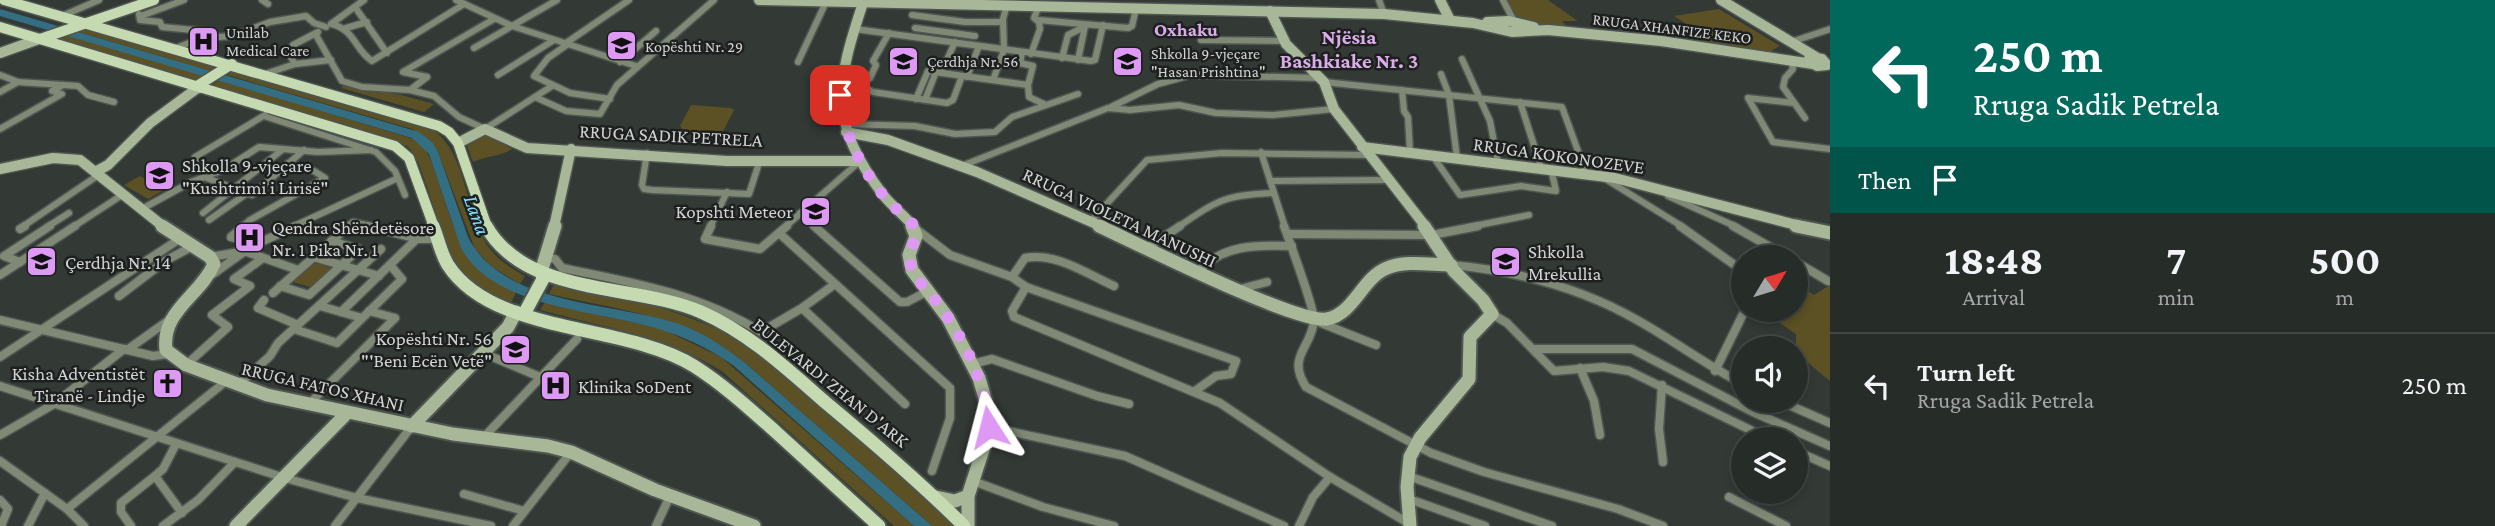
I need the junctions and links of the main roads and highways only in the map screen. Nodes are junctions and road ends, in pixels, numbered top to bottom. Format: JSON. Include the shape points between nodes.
{"nodes":[{"id":1,"x":5,"y":0,"type":"edge"},
{"id":2,"x":146,"y":0,"type":"edge"},
{"id":3,"x":154,"y":0,"type":"edge"},
{"id":4,"x":759,"y":0,"type":"edge"},
{"id":5,"x":789,"y":0,"type":"edge"},
{"id":6,"x":1440,"y":0,"type":"edge"},
{"id":7,"x":1719,"y":0,"type":"edge"},
{"id":8,"x":821,"y":1,"type":"edge"},
{"id":9,"x":841,"y":1,"type":"edge"},
{"id":10,"x":871,"y":2,"type":"edge"},
{"id":11,"x":982,"y":2,"type":"edge"},
{"id":12,"x":1045,"y":4,"type":"edge"},
{"id":13,"x":1133,"y":6,"type":"edge"},
{"id":14,"x":1270,"y":11,"type":"junction"},
{"id":15,"x":62,"y":16,"type":"joint"},
{"id":16,"x":1450,"y":20,"type":"junction"},
{"id":17,"x":84,"y":22,"type":"junction"},
{"id":18,"x":0,"y":27,"type":"edge"},
{"id":19,"x":42,"y":36,"type":"junction"},
{"id":20,"x":1793,"y":44,"type":"junction"},
{"id":21,"x":0,"y":52,"type":"edge"},
{"id":22,"x":1778,"y":58,"type":"junction"},
{"id":23,"x":1819,"y":62,"type":"edge"},
{"id":24,"x":232,"y":67,"type":"junction"},
{"id":25,"x":201,"y":86,"type":"junction"},
{"id":26,"x":845,"y":128,"type":"junction"},
{"id":27,"x":485,"y":129,"type":"road end"},
{"id":28,"x":457,"y":143,"type":"junction"},
{"id":29,"x":570,"y":149,"type":"road end"},
{"id":30,"x":1365,"y":151,"type":"junction"},
{"id":31,"x":0,"y":169,"type":"edge"},
{"id":32,"x":1830,"y":233,"type":"edge"},
{"id":33,"x":210,"y":257,"type":"road end"},
{"id":34,"x":1451,"y":265,"type":"junction"},
{"id":35,"x":539,"y":278,"type":"junction"},
{"id":36,"x":522,"y":309,"type":"junction"},
{"id":37,"x":348,"y":413,"type":"junction"},
{"id":38,"x":412,"y":426,"type":"junction"},
{"id":39,"x":971,"y":488,"type":"junction"},
{"id":40,"x":936,"y":497,"type":"junction"},
{"id":41,"x":1410,"y":525,"type":"edge"},
{"id":42,"x":236,"y":526,"type":"edge"},
{"id":43,"x":754,"y":526,"type":"edge"},
{"id":44,"x":878,"y":526,"type":"edge"},
{"id":45,"x":966,"y":526,"type":"edge"}],
"edges":[{"from":1,"to":15,"type":"main road"},
{"from":2,"to":17,"type":"main road"},
{"from":3,"to":17,"type":"main road","via":[[137,12]]},
{"from":4,"to":5,"type":"main road"},
{"from":5,"to":8,"type":"main road"},
{"from":6,"to":16,"type":"main road"},
{"from":7,"to":20,"type":"main road"},
{"from":8,"to":9,"type":"main road"},
{"from":9,"to":10,"type":"main road"},
{"from":10,"to":11,"type":"main road"},
{"from":10,"to":26,"type":"main road","via":[[855,29],[842,74]]},
{"from":11,"to":12,"type":"main road"},
{"from":12,"to":13,"type":"main road"},
{"from":13,"to":14,"type":"main road"},
{"from":14,"to":16,"type":"main road"},
{"from":14,"to":30,"type":"main road","via":[[1284,41],[1322,80],[1334,109]]},
{"from":15,"to":17,"type":"main road"},
{"from":16,"to":22,"type":"main road","name":"RRUGA XHANFIZE KEKO","via":[[1504,21]]},
{"from":17,"to":19,"type":"main road"},
{"from":17,"to":24,"type":"main road"},
{"from":18,"to":19,"type":"main road"},
{"from":19,"to":21,"type":"main road"},
{"from":19,"to":25,"type":"main road"},
{"from":20,"to":22,"type":"main road","via":[[1795,55]]},
{"from":20,"to":23,"type":"main road"},
{"from":22,"to":23,"type":"main road","name":"RRUGA XHANFIZE KEKO"},
{"from":24,"to":25,"type":"main road"},
{"from":24,"to":28,"type":"main road","via":[[423,119],[445,129]]},
{"from":25,"to":31,"type":"main road","via":[[150,123],[99,173],[80,160],[60,157]]},
{"from":25,"to":36,"type":"main road","via":[[401,150],[409,158],[447,264],[481,296]]},
{"from":26,"to":34,"type":"main road","name":"RRUGA VIOLETA MANUSHI","via":[[964,165],[1236,291],[1314,320],[1340,314],[1383,269]]},
{"from":26,"to":39,"type":"main road","via":[[859,162],[915,229],[908,260],[948,318],[983,389],[989,427]]},
{"from":27,"to":28,"type":"main road"},
{"from":28,"to":35,"type":"main road","name":"BULEVARDI ZHAN D'ARK","via":[[492,237]]},
{"from":29,"to":35,"type":"main road","via":[[560,209]]},
{"from":30,"to":32,"type":"main road","name":"RRUGA KOKONOZEVE","via":[[1410,152],[1592,174]]},
{"from":30,"to":34,"type":"main road"},
{"from":33,"to":37,"type":"main road","name":"RRUGA FATOS XHANI","via":[[214,264],[206,278],[171,318],[163,336],[168,354],[231,384]]},
{"from":34,"to":41,"type":"main road","via":[[1492,314],[1470,337],[1469,379],[1415,445],[1408,476]]},
{"from":35,"to":36,"type":"main road"},
{"from":35,"to":40,"type":"main road","name":"BULEVARDI ZHAN D'ARK","via":[[675,303],[724,323],[770,353]]},
{"from":36,"to":38,"type":"main road"},
{"from":36,"to":44,"type":"main road","via":[[659,348],[687,362],[721,384]]},
{"from":37,"to":38,"type":"main road","name":"RRUGA FATOS XHANI"},
{"from":37,"to":42,"type":"main road"},
{"from":38,"to":43,"type":"main road","name":"RRUGA FATOS XHANI","via":[[571,452],[670,496]]},
{"from":39,"to":40,"type":"main road","via":[[955,501]]},
{"from":39,"to":45,"type":"main road"},
{"from":40,"to":45,"type":"main road","name":"BULEVARDI ZHAN D'ARK"}]}
